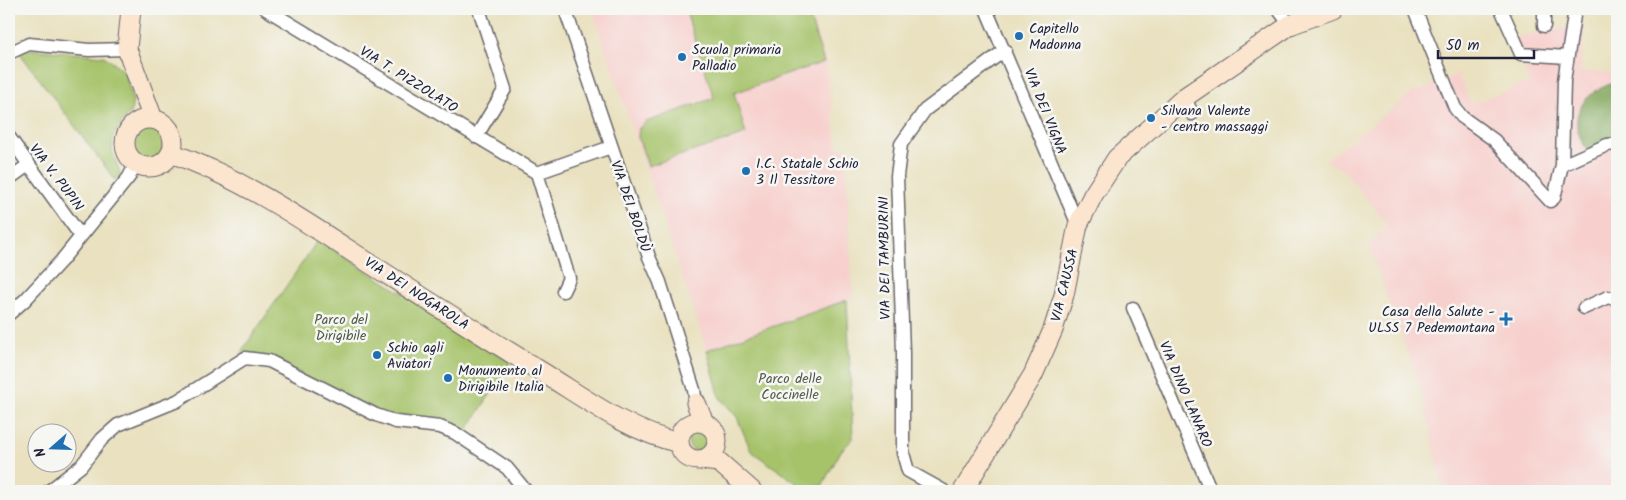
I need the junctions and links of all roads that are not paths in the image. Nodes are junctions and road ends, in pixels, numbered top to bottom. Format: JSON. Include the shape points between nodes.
{"nodes":[{"id":1,"x":131,"y":9,"type":"edge"},
{"id":2,"x":266,"y":9,"type":"edge"},
{"id":3,"x":479,"y":9,"type":"edge"},
{"id":4,"x":565,"y":9,"type":"edge"},
{"id":5,"x":986,"y":9,"type":"edge"},
{"id":6,"x":1278,"y":9,"type":"edge"},
{"id":7,"x":1333,"y":9,"type":"edge"},
{"id":8,"x":1415,"y":9,"type":"edge"},
{"id":9,"x":1500,"y":9,"type":"edge"},
{"id":10,"x":1544,"y":9,"type":"edge"},
{"id":11,"x":1575,"y":9,"type":"edge"},
{"id":12,"x":1290,"y":25,"type":"junction"},
{"id":13,"x":1544,"y":26,"type":"dead end"},
{"id":14,"x":127,"y":50,"type":"junction"},
{"id":15,"x":1005,"y":50,"type":"junction"},
{"id":16,"x":9,"y":53,"type":"edge"},
{"id":17,"x":1567,"y":57,"type":"junction"},
{"id":18,"x":1185,"y":97,"type":"junction"},
{"id":19,"x":1192,"y":114,"type":"dead end"},
{"id":20,"x":153,"y":119,"type":"junction"},
{"id":21,"x":9,"y":137,"type":"edge"},
{"id":22,"x":476,"y":137,"type":"junction"},
{"id":23,"x":1617,"y":144,"type":"edge"},
{"id":24,"x":611,"y":147,"type":"junction"},
{"id":25,"x":170,"y":153,"type":"junction"},
{"id":26,"x":136,"y":164,"type":"junction"},
{"id":27,"x":28,"y":165,"type":"junction"},
{"id":28,"x":1562,"y":165,"type":"junction"},
{"id":29,"x":537,"y":173,"type":"junction"},
{"id":30,"x":9,"y":179,"type":"edge"},
{"id":31,"x":1078,"y":225,"type":"junction"},
{"id":32,"x":80,"y":234,"type":"junction"},
{"id":33,"x":562,"y":290,"type":"dead end"},
{"id":34,"x":1617,"y":300,"type":"edge"},
{"id":35,"x":1133,"y":308,"type":"dead end"},
{"id":36,"x":1584,"y":308,"type":"dead end"},
{"id":37,"x":9,"y":314,"type":"edge"},
{"id":38,"x":696,"y":403,"type":"joint"},
{"id":39,"x":694,"y":431,"type":"junction"},
{"id":40,"x":701,"y":460,"type":"junction"},
{"id":41,"x":745,"y":486,"type":"edge"},
{"id":42,"x":50,"y":491,"type":"edge"},
{"id":43,"x":526,"y":491,"type":"edge"},
{"id":44,"x":944,"y":491,"type":"edge"},
{"id":45,"x":963,"y":491,"type":"edge"},
{"id":46,"x":1211,"y":491,"type":"edge"}],
"edges":[{"from":1,"to":14,"type":"street"},
{"from":2,"to":22,"type":"street","name":"VIA T. PIZZOLATO"},
{"from":3,"to":22,"type":"street","via":[[505,89]]},
{"from":4,"to":24,"type":"street","name":"VIA DEI BOLDÙ"},
{"from":5,"to":15,"type":"street","name":"VIA DEI VIGNA"},
{"from":6,"to":12,"type":"street"},
{"from":7,"to":12,"type":"street","name":"VIA CAUSSA"},
{"from":8,"to":28,"type":"street","via":[[1450,98],[1462,117],[1494,140],[1550,201],[1554,198]]},
{"from":9,"to":17,"type":"street","via":[[1521,54]]},
{"from":10,"to":13,"type":"street"},
{"from":11,"to":17,"type":"street"},
{"from":12,"to":18,"type":"street","name":"VIA CAUSSA"},
{"from":14,"to":16,"type":"street","via":[[29,44]]},
{"from":14,"to":20,"type":"street"},
{"from":15,"to":31,"type":"street","name":"VIA DEI VIGNA"},
{"from":15,"to":44,"type":"street","name":"VIA DEI TAMBURINI","via":[[925,110],[902,144],[896,176],[903,352],[903,453],[908,471]]},
{"from":17,"to":28,"type":"street"},
{"from":18,"to":19,"type":"street"},
{"from":18,"to":31,"type":"street","name":"VIA CAUSSA","via":[[1117,158]]},
{"from":20,"to":25,"type":"street","via":[[160,121],[170,132]]},
{"from":20,"to":26,"type":"street","via":[[136,122],[126,134],[126,151]]},
{"from":21,"to":27,"type":"street","name":"VIA V. PUPIN"},
{"from":22,"to":29,"type":"street","name":"VIA T. PIZZOLATO"},
{"from":23,"to":28,"type":"street","via":[[1607,145]]},
{"from":24,"to":29,"type":"street"},
{"from":24,"to":38,"type":"street","name":"VIA DEI BOLDÙ","via":[[660,282]]},
{"from":25,"to":26,"type":"street","via":[[156,166]]},
{"from":25,"to":39,"type":"street","name":"VIA DEI NOGAROLA","via":[[198,163],[282,206],[624,424],[661,438]]},
{"from":26,"to":32,"type":"street","via":[[129,177]]},
{"from":27,"to":30,"type":"street"},
{"from":27,"to":32,"type":"street","name":"VIA V. PUPIN"},
{"from":29,"to":33,"type":"street","via":[[569,278]]},
{"from":31,"to":45,"type":"street","name":"VIA CAUSSA","via":[[1064,294],[1034,375]]},
{"from":32,"to":37,"type":"street","via":[[61,261]]},
{"from":34,"to":36,"type":"street","via":[[1608,297]]},
{"from":35,"to":46,"type":"street","name":"VIA DINO LANARO"},
{"from":38,"to":39,"type":"street","name":"VIA DEI BOLDÙ"},
{"from":39,"to":40,"type":"street","via":[[715,451]]},
{"from":39,"to":40,"type":"street","name":"VIA DEI BOLDÙ","via":[[681,449],[689,458]]},
{"from":39,"to":41,"type":"street","name":"VIA DEI BOLDÙ"},
{"from":40,"to":41,"type":"street","name":"VIA DEI BOLDÙ","via":[[719,462]]},
{"from":42,"to":43,"type":"street","via":[[81,466],[118,425],[177,401],[245,358],[255,358],[268,360],[376,415],[396,422],[455,432],[507,468]]}]}
